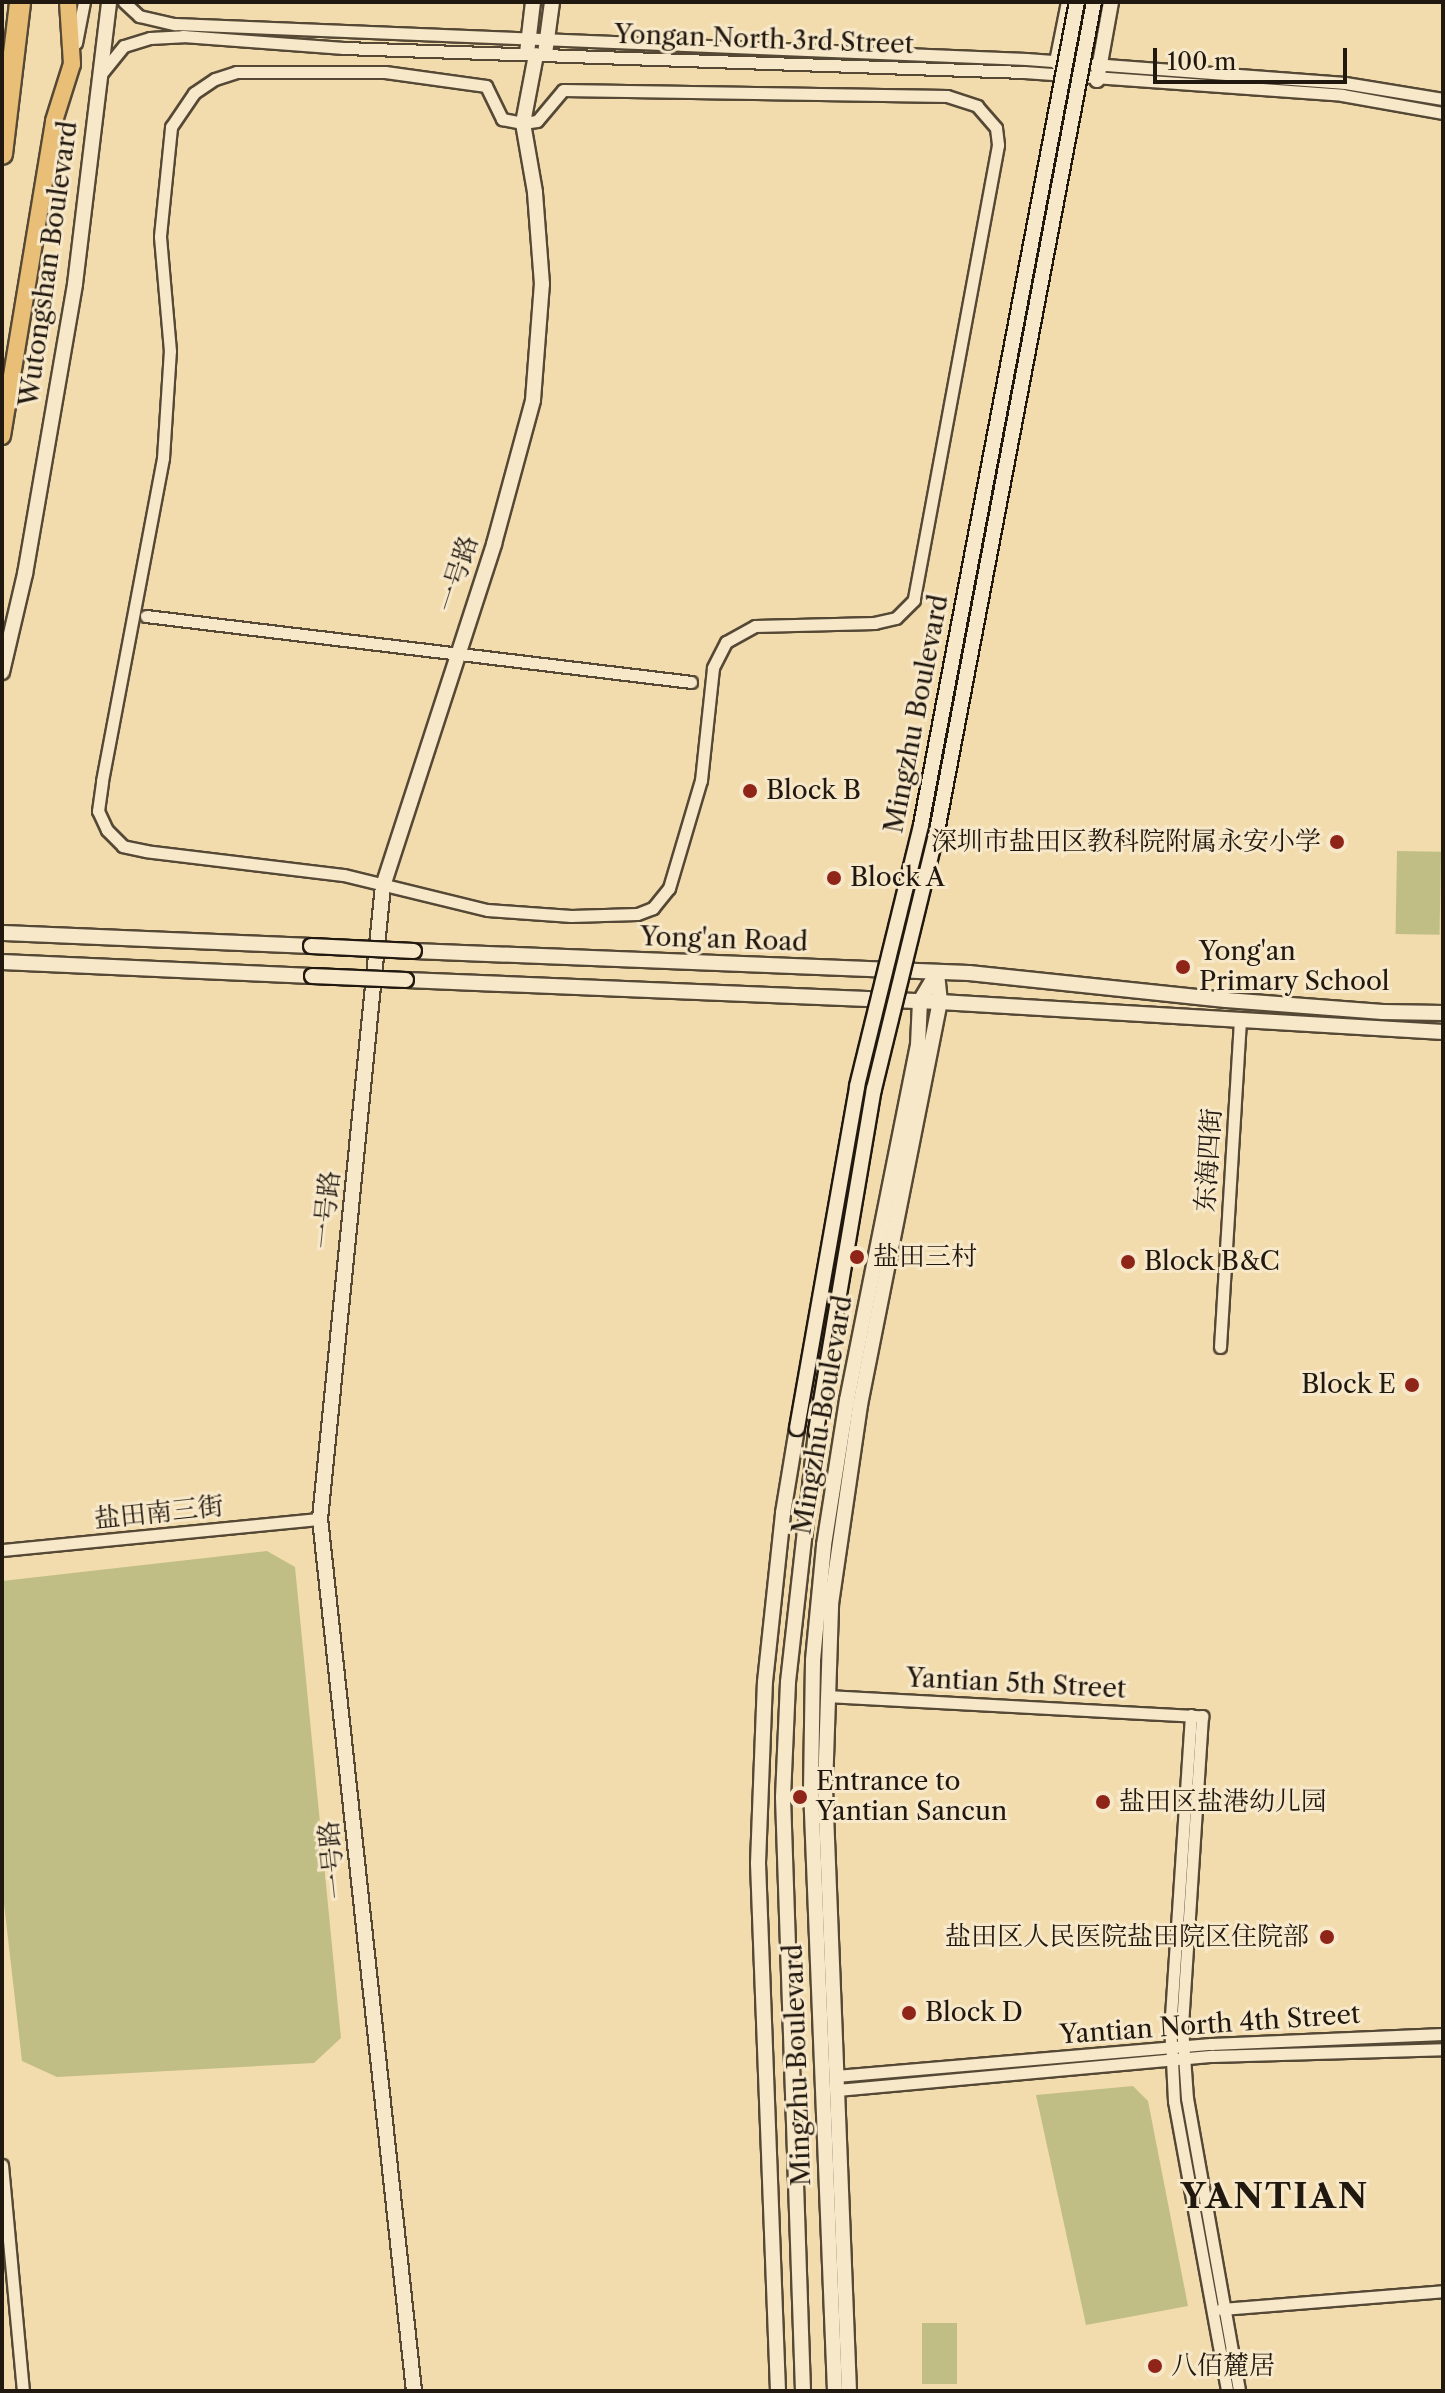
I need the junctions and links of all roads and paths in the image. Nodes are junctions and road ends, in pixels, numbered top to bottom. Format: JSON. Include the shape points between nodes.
{"nodes":[{"id":1,"x":6,"y":2,"type":"edge"},
{"id":2,"x":20,"y":2,"type":"edge"},
{"id":3,"x":68,"y":2,"type":"edge"},
{"id":4,"x":84,"y":2,"type":"edge"},
{"id":5,"x":109,"y":2,"type":"edge"},
{"id":6,"x":124,"y":2,"type":"edge"},
{"id":7,"x":533,"y":2,"type":"edge"},
{"id":8,"x":552,"y":2,"type":"edge"},
{"id":9,"x":1069,"y":2,"type":"edge"},
{"id":10,"x":1077,"y":2,"type":"edge"},
{"id":11,"x":1094,"y":2,"type":"edge"},
{"id":12,"x":1111,"y":2,"type":"edge"},
{"id":13,"x":545,"y":37,"type":"junction"},
{"id":14,"x":2,"y":38,"type":"edge"},
{"id":15,"x":534,"y":50,"type":"junction"},
{"id":16,"x":1057,"y":62,"type":"junction"},
{"id":17,"x":72,"y":64,"type":"junction"},
{"id":18,"x":1098,"y":73,"type":"junction"},
{"id":19,"x":1070,"y":77,"type":"junction"},
{"id":20,"x":99,"y":78,"type":"junction"},
{"id":21,"x":1443,"y":99,"type":"edge"},
{"id":22,"x":1443,"y":113,"type":"edge"},
{"id":23,"x":523,"y":123,"type":"junction"},
{"id":24,"x":2,"y":154,"type":"edge"},
{"id":25,"x":2,"y":436,"type":"edge"},
{"id":26,"x":146,"y":616,"type":"dead end"},
{"id":27,"x":458,"y":653,"type":"junction"},
{"id":28,"x":2,"y":672,"type":"edge"},
{"id":29,"x":691,"y":682,"type":"dead end"},
{"id":30,"x":383,"y":886,"type":"junction"},
{"id":31,"x":2,"y":933,"type":"edge"},
{"id":32,"x":2,"y":962,"type":"edge"},
{"id":33,"x":937,"y":973,"type":"junction"},
{"id":34,"x":920,"y":1001,"type":"junction"},
{"id":35,"x":940,"y":1002,"type":"junction"},
{"id":36,"x":1443,"y":1013,"type":"edge"},
{"id":37,"x":1240,"y":1022,"type":"junction"},
{"id":38,"x":1443,"y":1032,"type":"edge"},
{"id":39,"x":1220,"y":1347,"type":"dead end"},
{"id":40,"x":320,"y":1519,"type":"junction"},
{"id":41,"x":2,"y":1550,"type":"edge"},
{"id":42,"x":827,"y":1696,"type":"junction"},
{"id":43,"x":1443,"y":2034,"type":"edge"},
{"id":44,"x":1443,"y":2049,"type":"edge"},
{"id":45,"x":1178,"y":2053,"type":"junction"},
{"id":46,"x":837,"y":2083,"type":"junction"},
{"id":47,"x":2,"y":2165,"type":"edge"},
{"id":48,"x":1443,"y":2291,"type":"edge"},
{"id":49,"x":1218,"y":2309,"type":"junction"},
{"id":50,"x":23,"y":2391,"type":"edge"},
{"id":51,"x":414,"y":2391,"type":"edge"},
{"id":52,"x":778,"y":2391,"type":"edge"},
{"id":53,"x":803,"y":2391,"type":"edge"},
{"id":54,"x":835,"y":2391,"type":"edge"},
{"id":55,"x":849,"y":2391,"type":"edge"},
{"id":56,"x":1227,"y":2391,"type":"edge"},
{"id":57,"x":1239,"y":2391,"type":"edge"}],
"edges":[{"from":1,"to":14,"type":"highway"},
{"from":2,"to":24,"type":"highway"},
{"from":3,"to":17,"type":"main road","name":"Wutongshan Boulevard"},
{"from":4,"to":17,"type":"street"},
{"from":5,"to":20,"type":"street","name":"Wutongshan Boulevard"},
{"from":6,"to":15,"type":"street","name":"Yongan North 3rd Street","via":[[139,16],[175,24]]},
{"from":7,"to":15,"type":"street"},
{"from":8,"to":13,"type":"street"},
{"from":9,"to":16,"type":"street"},
{"from":10,"to":52,"type":"street","name":"Mingzhu Boulevard","bridge":true,"via":[[921,825],[857,1086],[797,1428],[775,1589],[758,1863]]},
{"from":11,"to":53,"type":"street","name":"Mingzhu Boulevard","bridge":true,"via":[[937,831],[874,1089],[816,1431],[788,1682],[783,1797]]},
{"from":12,"to":18,"type":"street"},
{"from":13,"to":15,"type":"street"},
{"from":13,"to":16,"type":"street","name":"Yongan North 3rd Street"},
{"from":15,"to":19,"type":"street","name":"Yongan North 3rd Street"},
{"from":15,"to":20,"type":"street","name":"Yongan North 3rd Street","via":[[150,38],[124,46]]},
{"from":15,"to":23,"type":"street","name":"一号路"},
{"from":16,"to":18,"type":"street","name":"Yongan North 3rd Street"},
{"from":16,"to":19,"type":"street"},
{"from":17,"to":25,"type":"main road","name":"Wutongshan Boulevard","via":[[54,121]]},
{"from":18,"to":19,"type":"street","name":"Yongan North 3rd Street"},
{"from":18,"to":21,"type":"street","name":"Yongan North 3rd Street","via":[[1345,83]]},
{"from":18,"to":22,"type":"street","name":"Yongan North 3rd Street","via":[[1342,95]]},
{"from":20,"to":28,"type":"street","name":"Wutongshan Boulevard","via":[[75,284],[25,574]]},
{"from":23,"to":27,"type":"street","name":"一号路","via":[[542,284],[533,400]]},
{"from":23,"to":30,"type":"street","via":[[502,119],[486,86],[385,72],[236,72],[194,93],[171,127],[160,236],[170,351],[163,458],[98,811],[123,846],[343,875]]},
{"from":23,"to":30,"type":"street","via":[[537,121],[563,90],[947,96],[962,99],[987,116],[996,128],[998,145],[919,583],[905,611],[875,623],[755,626],[726,642],[713,668],[701,780],[669,888],[653,908],[637,914],[571,916],[501,911]]},
{"from":26,"to":27,"type":"street"},
{"from":27,"to":29,"type":"street"},
{"from":27,"to":30,"type":"street","name":"一号路"},
{"from":30,"to":40,"type":"street","name":"一号路"},
{"from":31,"to":33,"type":"street","name":"Yong'an Road","bridge":true},
{"from":32,"to":34,"type":"street","name":"Yong'an Road","bridge":true},
{"from":33,"to":34,"type":"street","name":"Mingzhu Boulevard"},
{"from":33,"to":35,"type":"street","name":"Mingzhu Boulevard"},
{"from":33,"to":36,"type":"street","name":"Yong'an Road","via":[[1226,1000]]},
{"from":34,"to":35,"type":"street","name":"Yong'an Road"},
{"from":34,"to":54,"type":"street","name":"Mingzhu Boulevard","via":[[918,1045],[834,1475],[813,1660],[811,1789]]},
{"from":35,"to":37,"type":"street","name":"Yong'an Road"},
{"from":35,"to":42,"type":"street","name":"Mingzhu Boulevard","via":[[847,1479],[831,1604]]},
{"from":37,"to":38,"type":"street","name":"Yong'an Road"},
{"from":37,"to":39,"type":"street","name":"东海四街"},
{"from":40,"to":41,"type":"street","name":"盐田南三街"},
{"from":40,"to":51,"type":"street","name":"一号路"},
{"from":42,"to":45,"type":"street","name":"Yantian 5th Street","via":[[1196,1716]]},
{"from":42,"to":46,"type":"street","name":"Mingzhu Boulevard","via":[[825,1789]]},
{"from":43,"to":45,"type":"street","name":"Yantian North 4th Street"},
{"from":44,"to":45,"type":"street","name":"Yantian North 4th Street"},
{"from":45,"to":46,"type":"street","name":"Yantian North 4th Street"},
{"from":45,"to":49,"type":"street"},
{"from":46,"to":55,"type":"street","name":"Mingzhu Boulevard"},
{"from":47,"to":50,"type":"street"},
{"from":48,"to":49,"type":"street"},
{"from":49,"to":56,"type":"street"},
{"from":49,"to":57,"type":"street"}]}
